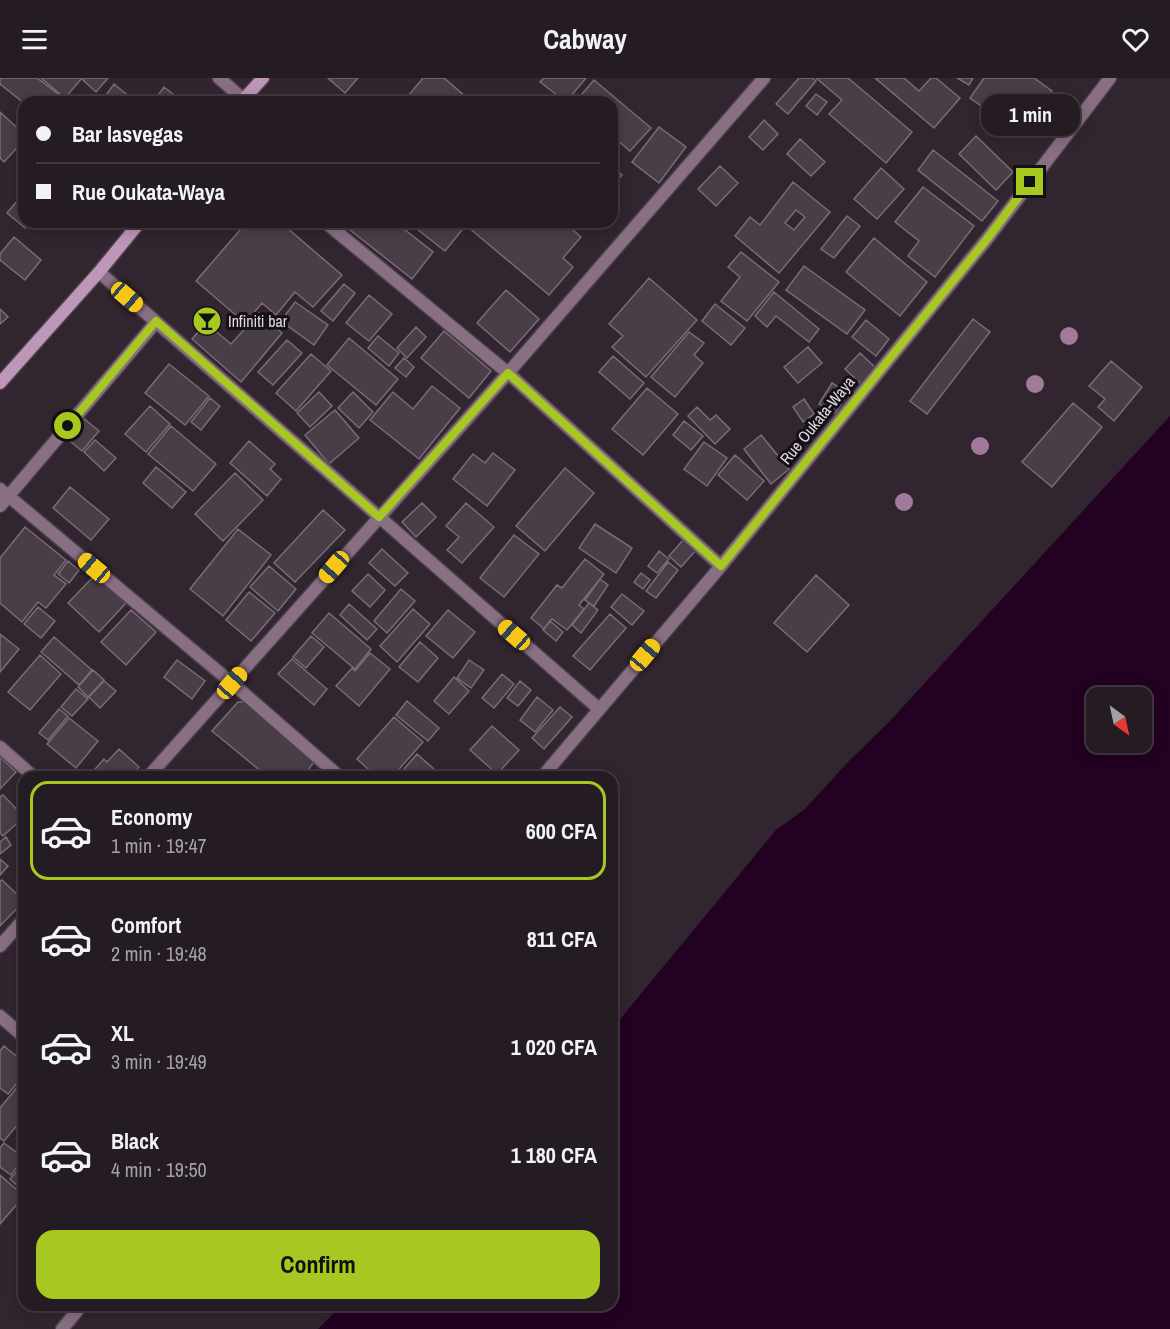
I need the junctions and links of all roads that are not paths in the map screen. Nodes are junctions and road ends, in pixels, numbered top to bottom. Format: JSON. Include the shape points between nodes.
{"nodes":[{"id":1,"x":219,"y":78,"type":"edge"},
{"id":2,"x":263,"y":78,"type":"edge"},
{"id":3,"x":764,"y":78,"type":"edge"},
{"id":4,"x":1110,"y":78,"type":"edge"},
{"id":5,"x":237,"y":96,"type":"edge"},
{"id":6,"x":247,"y":96,"type":"edge"},
{"id":7,"x":135,"y":228,"type":"edge"},
{"id":8,"x":332,"y":228,"type":"edge"},
{"id":9,"x":99,"y":272,"type":"junction"},
{"id":10,"x":156,"y":321,"type":"junction"},
{"id":11,"x":508,"y":373,"type":"junction"},
{"id":12,"x":0,"y":383,"type":"edge"},
{"id":13,"x":4,"y":493,"type":"edge"},
{"id":14,"x":0,"y":506,"type":"edge"},
{"id":15,"x":379,"y":517,"type":"junction"},
{"id":16,"x":721,"y":566,"type":"junction"},
{"id":17,"x":232,"y":683,"type":"junction"},
{"id":18,"x":599,"y":709,"type":"junction"},
{"id":19,"x":0,"y":747,"type":"edge"},
{"id":20,"x":27,"y":771,"type":"edge"},
{"id":21,"x":153,"y":771,"type":"edge"},
{"id":22,"x":333,"y":771,"type":"edge"},
{"id":23,"x":547,"y":771,"type":"edge"},
{"id":24,"x":18,"y":926,"type":"edge"},
{"id":25,"x":0,"y":946,"type":"edge"},
{"id":26,"x":0,"y":1016,"type":"edge"},
{"id":27,"x":18,"y":1031,"type":"edge"},
{"id":28,"x":77,"y":1311,"type":"edge"},
{"id":29,"x":62,"y":1329,"type":"edge"}],
"edges":[{"from":1,"to":5,"type":"street"},
{"from":2,"to":6,"type":"street"},
{"from":3,"to":11,"type":"street"},
{"from":4,"to":16,"type":"street","name":"Rue Oukata-Waya","via":[[987,239]]},
{"from":7,"to":9,"type":"street"},
{"from":8,"to":11,"type":"street"},
{"from":9,"to":10,"type":"street"},
{"from":9,"to":12,"type":"street"},
{"from":10,"to":13,"type":"street"},
{"from":10,"to":15,"type":"street"},
{"from":11,"to":15,"type":"street"},
{"from":11,"to":16,"type":"street"},
{"from":13,"to":14,"type":"street"},
{"from":13,"to":17,"type":"street"},
{"from":15,"to":17,"type":"street"},
{"from":15,"to":18,"type":"street"},
{"from":16,"to":18,"type":"street","name":"Rue Oukata-Waya"},
{"from":17,"to":21,"type":"street"},
{"from":17,"to":22,"type":"street"},
{"from":18,"to":23,"type":"street","name":"Rue Oukata-Waya"},
{"from":19,"to":20,"type":"street"},
{"from":24,"to":25,"type":"street"},
{"from":26,"to":27,"type":"street"},
{"from":28,"to":29,"type":"street"}]}
